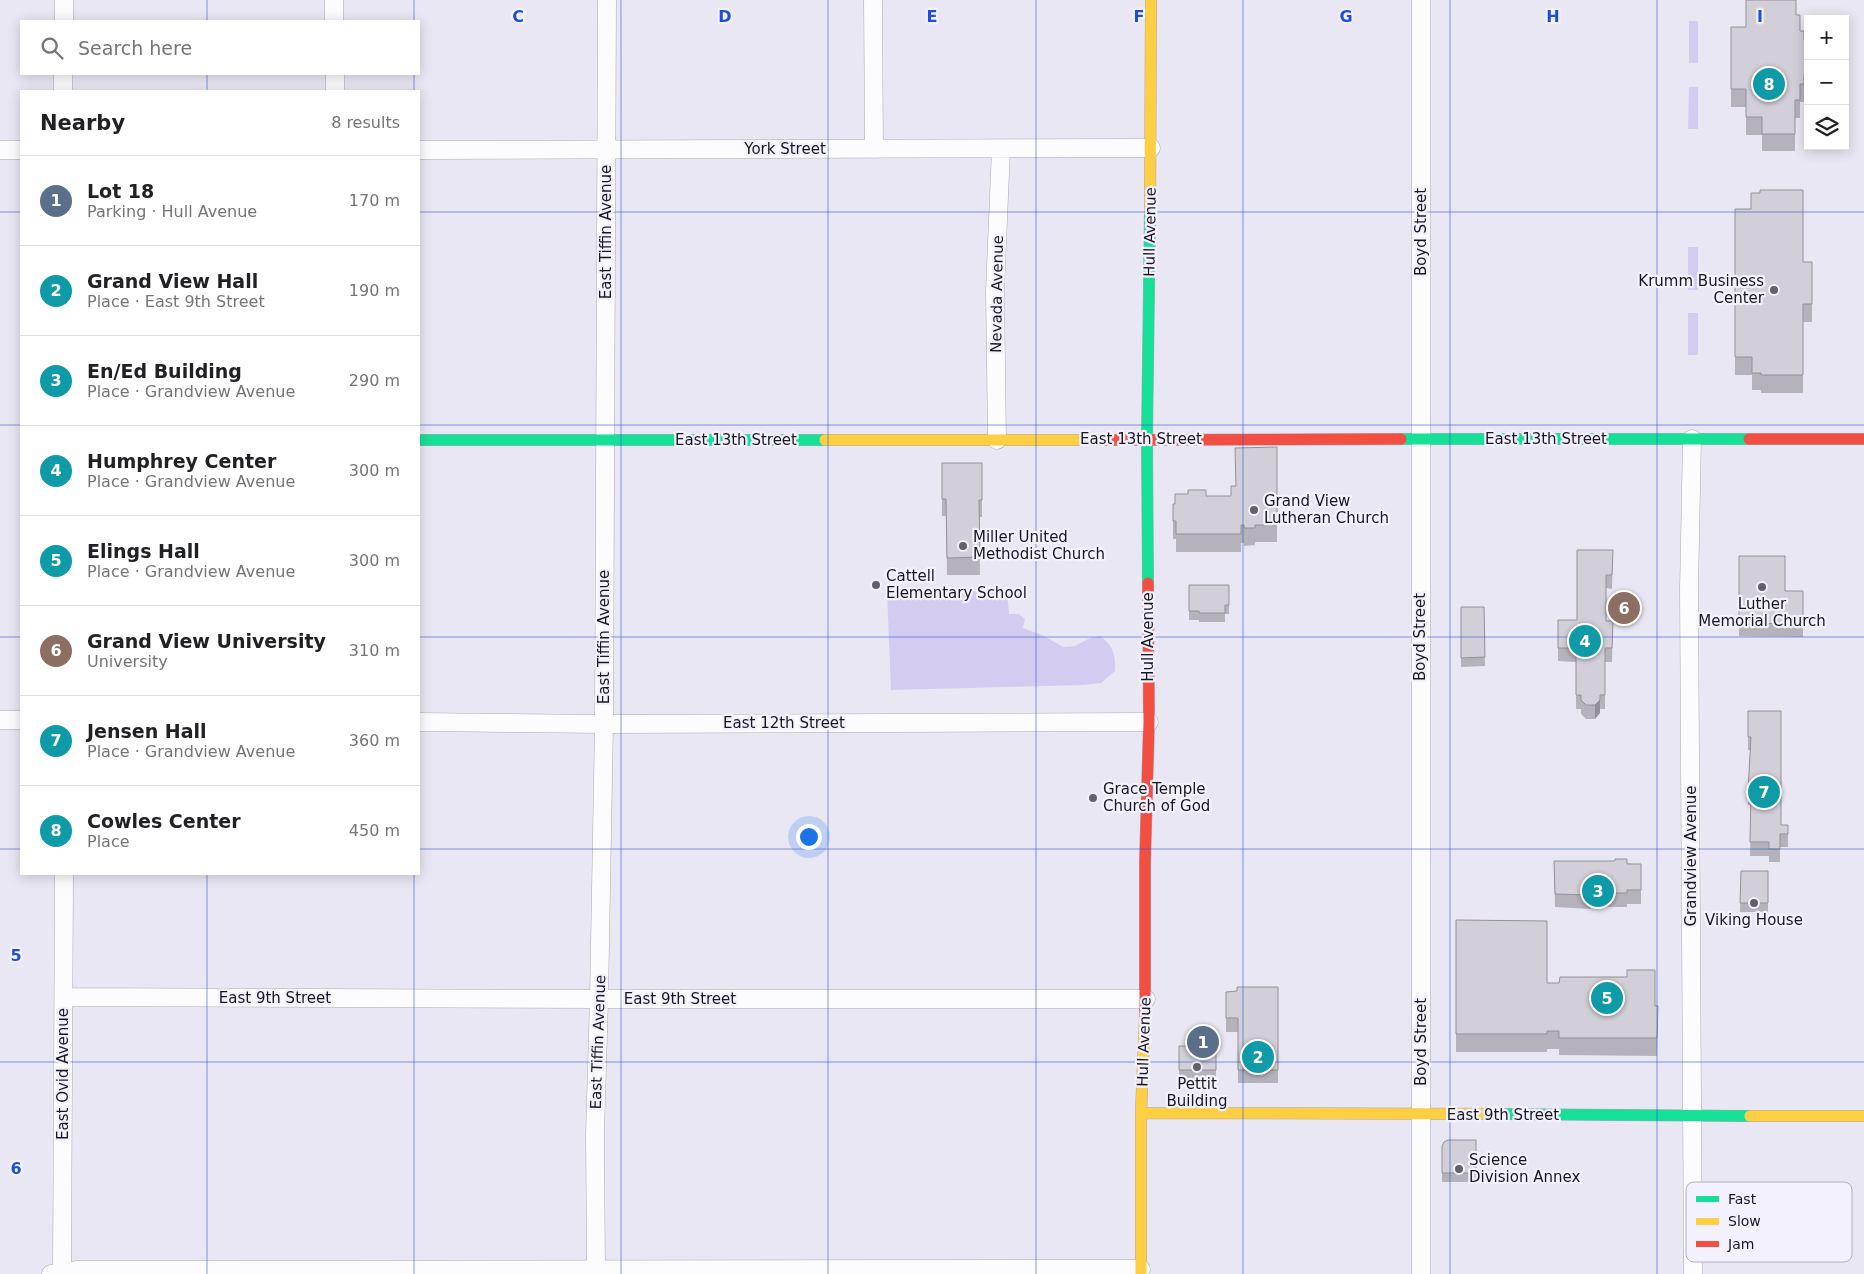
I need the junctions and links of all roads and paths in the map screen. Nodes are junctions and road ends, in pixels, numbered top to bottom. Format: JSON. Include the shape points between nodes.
{"nodes":[{"id":1,"x":64,"y":0,"type":"edge"},
{"id":2,"x":334,"y":0,"type":"edge"},
{"id":3,"x":607,"y":0,"type":"edge"},
{"id":4,"x":873,"y":0,"type":"edge"},
{"id":5,"x":1151,"y":0,"type":"edge"},
{"id":6,"x":1421,"y":0,"type":"edge"},
{"id":7,"x":64,"y":20,"type":"edge"},
{"id":8,"x":334,"y":20,"type":"edge"},
{"id":9,"x":63,"y":75,"type":"edge"},
{"id":10,"x":335,"y":75,"type":"edge"},
{"id":11,"x":63,"y":90,"type":"edge"},
{"id":12,"x":335,"y":90,"type":"edge"},
{"id":13,"x":1151,"y":148,"type":"junction"},
{"id":14,"x":606,"y":149,"type":"junction"},
{"id":15,"x":874,"y":149,"type":"junction"},
{"id":16,"x":1000,"y":149,"type":"junction"},
{"id":17,"x":0,"y":150,"type":"edge"},
{"id":18,"x":20,"y":150,"type":"edge"},
{"id":19,"x":420,"y":150,"type":"edge"},
{"id":20,"x":1692,"y":438,"type":"junction"},
{"id":21,"x":1147,"y":439,"type":"junction"},
{"id":22,"x":1420,"y":439,"type":"junction"},
{"id":23,"x":1864,"y":439,"type":"edge"},
{"id":24,"x":420,"y":440,"type":"edge"},
{"id":25,"x":605,"y":440,"type":"junction"},
{"id":26,"x":997,"y":440,"type":"junction"},
{"id":27,"x":0,"y":720,"type":"edge"},
{"id":28,"x":20,"y":720,"type":"edge"},
{"id":29,"x":420,"y":722,"type":"edge"},
{"id":30,"x":1149,"y":722,"type":"junction"},
{"id":31,"x":604,"y":724,"type":"junction"},
{"id":32,"x":64,"y":875,"type":"edge"},
{"id":33,"x":64,"y":997,"type":"junction"},
{"id":34,"x":1146,"y":999,"type":"junction"},
{"id":35,"x":599,"y":1000,"type":"junction"},
{"id":36,"x":1141,"y":1113,"type":"junction"},
{"id":37,"x":1421,"y":1115,"type":"junction"},
{"id":38,"x":1692,"y":1115,"type":"junction"},
{"id":39,"x":1864,"y":1116,"type":"edge"},
{"id":40,"x":1692,"y":1182,"type":"edge"},
{"id":41,"x":1141,"y":1271,"type":"edge"},
{"id":42,"x":596,"y":1272,"type":"edge"},
{"id":43,"x":58,"y":1273,"type":"edge"},
{"id":44,"x":1421,"y":1274,"type":"edge"}],
"edges":[{"from":1,"to":7,"type":"street"},
{"from":2,"to":8,"type":"street"},
{"from":3,"to":14,"type":"street","name":"East Tiffin Avenue"},
{"from":4,"to":15,"type":"street"},
{"from":5,"to":13,"type":"street","name":"Hull Avenue"},
{"from":6,"to":22,"type":"street","name":"Boyd Street"},
{"from":9,"to":11,"type":"street"},
{"from":10,"to":12,"type":"street"},
{"from":13,"to":16,"type":"street","name":"York Street"},
{"from":13,"to":21,"type":"street","name":"Hull Avenue"},
{"from":14,"to":15,"type":"street","name":"York Street"},
{"from":14,"to":19,"type":"street","name":"York Street"},
{"from":14,"to":25,"type":"street","name":"East Tiffin Avenue"},
{"from":15,"to":16,"type":"street","name":"York Street"},
{"from":16,"to":26,"type":"street","name":"Nevada Avenue","via":[[995,291]]},
{"from":17,"to":18,"type":"street"},
{"from":20,"to":22,"type":"street","name":"East 13th Street"},
{"from":20,"to":23,"type":"street","name":"East 13th Street"},
{"from":20,"to":38,"type":"street","name":"Grandview Avenue","via":[[1689,574]]},
{"from":21,"to":22,"type":"street","name":"East 13th Street"},
{"from":21,"to":26,"type":"street","name":"East 13th Street"},
{"from":21,"to":30,"type":"street","name":"Hull Avenue"},
{"from":22,"to":37,"type":"street","name":"Boyd Street"},
{"from":24,"to":25,"type":"street","name":"East 13th Street"},
{"from":25,"to":26,"type":"street","name":"East 13th Street"},
{"from":25,"to":31,"type":"street","name":"East Tiffin Avenue"},
{"from":27,"to":28,"type":"street"},
{"from":29,"to":31,"type":"street","name":"East 12th Street"},
{"from":30,"to":31,"type":"street","name":"East 12th Street"},
{"from":30,"to":34,"type":"street","name":"Hull Avenue"},
{"from":31,"to":35,"type":"street","name":"East Tiffin Avenue"},
{"from":32,"to":33,"type":"street","name":"East Ovid Avenue"},
{"from":33,"to":35,"type":"street","name":"East 9th Street"},
{"from":33,"to":43,"type":"street","name":"East Ovid Avenue"},
{"from":34,"to":35,"type":"street","name":"East 9th Street"},
{"from":34,"to":36,"type":"street","name":"Hull Avenue"},
{"from":35,"to":42,"type":"street","name":"East Tiffin Avenue","via":[[595,1134]]},
{"from":36,"to":37,"type":"street","name":"East 9th Street"},
{"from":36,"to":41,"type":"street","name":"Hull Avenue"},
{"from":37,"to":38,"type":"street","name":"East 9th Street"},
{"from":37,"to":44,"type":"street","name":"Boyd Street"},
{"from":38,"to":39,"type":"street","name":"East 9th Street"},
{"from":38,"to":40,"type":"street","name":"Grandview Avenue"},
{"from":41,"to":42,"type":"street"},
{"from":42,"to":43,"type":"street","via":[[78,1270]]}]}
